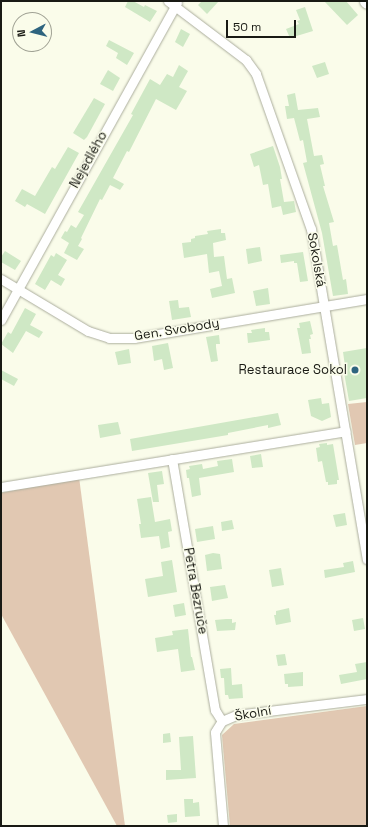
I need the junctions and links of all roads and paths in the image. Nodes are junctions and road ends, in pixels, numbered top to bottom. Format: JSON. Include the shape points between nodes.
{"nodes":[{"id":1,"x":173,"y":2,"type":"edge"},
{"id":2,"x":1,"y":279,"type":"edge"},
{"id":3,"x":18,"y":289,"type":"junction"},
{"id":4,"x":367,"y":299,"type":"edge"},
{"id":5,"x":324,"y":306,"type":"junction"},
{"id":6,"x":1,"y":320,"type":"edge"},
{"id":7,"x":346,"y":431,"type":"junction"},
{"id":8,"x":172,"y":459,"type":"junction"},
{"id":9,"x":1,"y":487,"type":"edge"},
{"id":10,"x":367,"y":559,"type":"edge"},
{"id":11,"x":367,"y":699,"type":"edge"},
{"id":12,"x":222,"y":721,"type":"junction"},
{"id":13,"x":223,"y":826,"type":"edge"}],
"edges":[{"from":1,"to":3,"type":"street","name":"Nejedlého"},
{"from":1,"to":5,"type":"street","name":"Sokolská","via":[[246,60],[256,74],[312,229]]},
{"from":2,"to":3,"type":"street","name":"Gen. Svobody"},
{"from":3,"to":5,"type":"street","name":"Gen. Svobody","via":[[88,332],[109,338],[134,338]]},
{"from":3,"to":6,"type":"street","name":"Nejedlého"},
{"from":4,"to":5,"type":"street","name":"Gen. Svobody"},
{"from":5,"to":7,"type":"street","name":"Sokolská"},
{"from":7,"to":8,"type":"street"},
{"from":7,"to":10,"type":"street","name":"Sokolská"},
{"from":8,"to":9,"type":"street"},
{"from":8,"to":12,"type":"street","name":"Petra Bezruče","via":[[215,710]]},
{"from":11,"to":12,"type":"street","name":"Školní","via":[[236,715]]},
{"from":12,"to":13,"type":"street","name":"Školní","via":[[215,732]]}]}
